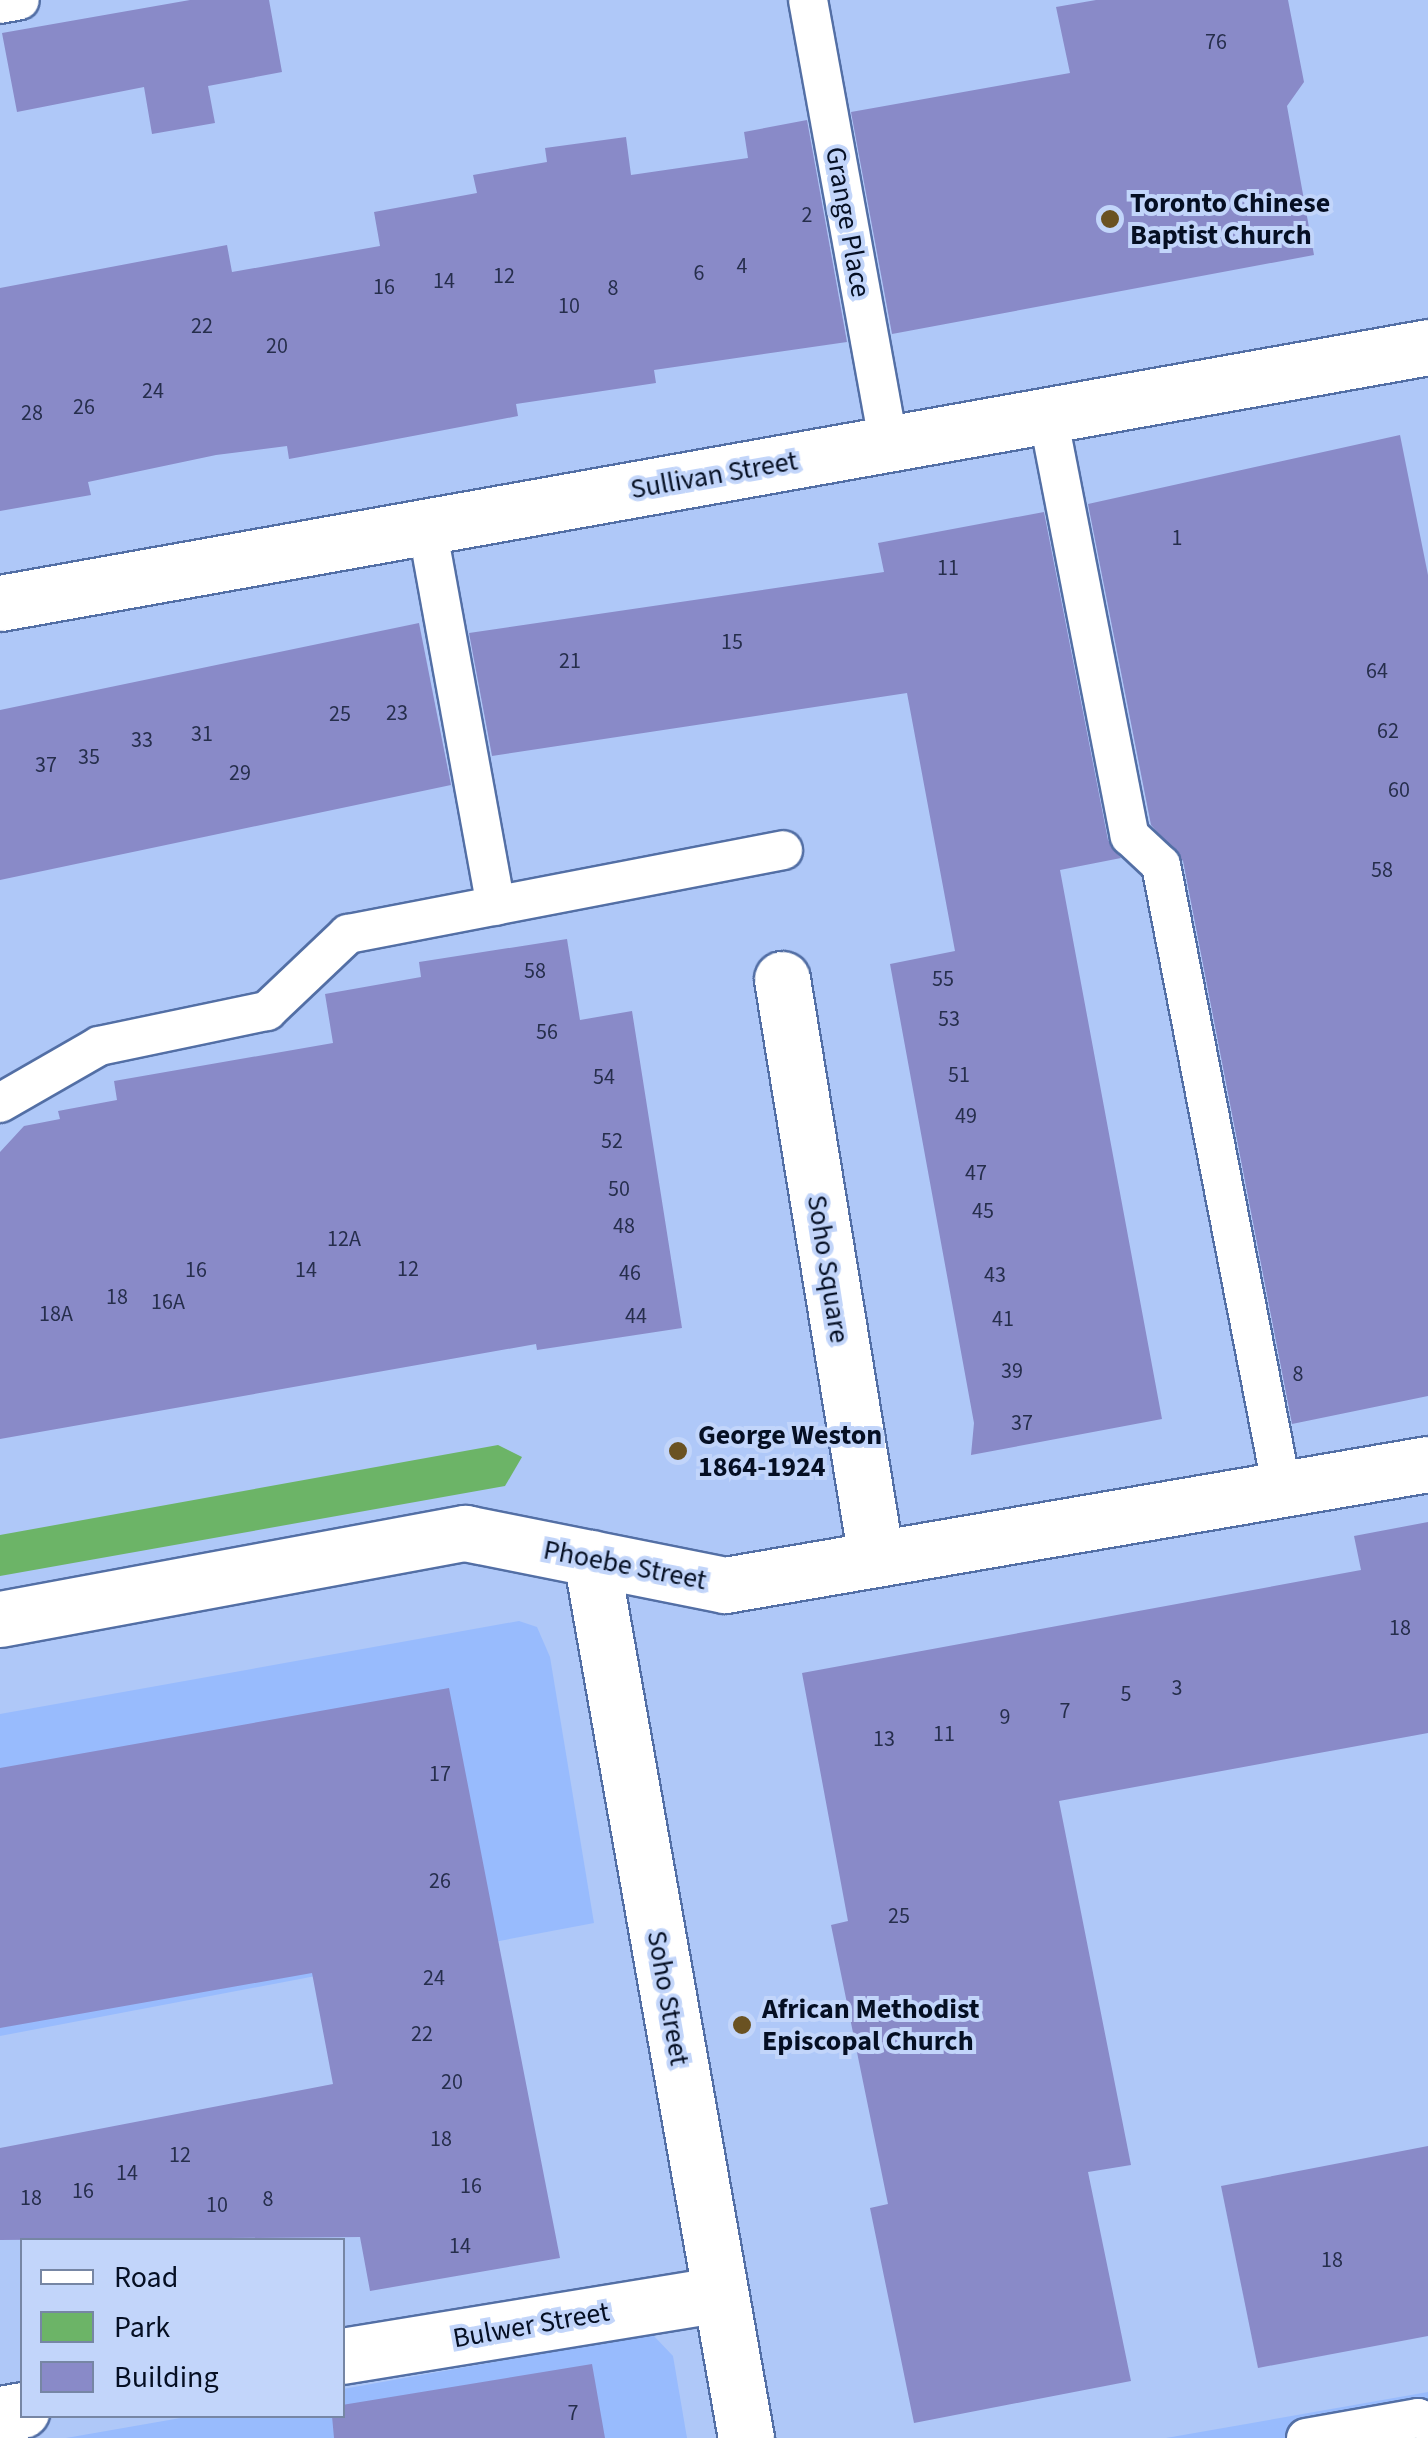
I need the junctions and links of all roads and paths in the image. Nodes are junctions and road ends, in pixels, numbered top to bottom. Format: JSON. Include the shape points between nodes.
{"nodes":[{"id":1,"x":20,"y":0,"type":"edge"},
{"id":2,"x":808,"y":0,"type":"edge"},
{"id":3,"x":0,"y":4,"type":"edge"},
{"id":4,"x":1428,"y":347,"type":"edge"},
{"id":5,"x":1048,"y":416,"type":"junction"},
{"id":6,"x":889,"y":444,"type":"junction"},
{"id":7,"x":427,"y":527,"type":"junction"},
{"id":8,"x":0,"y":603,"type":"edge"},
{"id":9,"x":783,"y":850,"type":"dead end"},
{"id":10,"x":496,"y":906,"type":"junction"},
{"id":11,"x":782,"y":979,"type":"dead end"},
{"id":12,"x":0,"y":1103,"type":"edge"},
{"id":13,"x":1428,"y":1464,"type":"edge"},
{"id":14,"x":1282,"y":1489,"type":"junction"},
{"id":15,"x":592,"y":1558,"type":"junction"},
{"id":16,"x":876,"y":1558,"type":"junction"},
{"id":17,"x":0,"y":1619,"type":"edge"},
{"id":18,"x":719,"y":2294,"type":"junction"},
{"id":19,"x":345,"y":2356,"type":"edge"},
{"id":20,"x":1428,"y":2422,"type":"edge"},
{"id":21,"x":746,"y":2438,"type":"edge"},
{"id":22,"x":1306,"y":2438,"type":"edge"}],
"edges":[{"from":1,"to":3,"type":"lane"},
{"from":2,"to":6,"type":"lane","name":"Grange Place"},
{"from":4,"to":5,"type":"street","name":"Sullivan Street"},
{"from":5,"to":6,"type":"street","name":"Sullivan Street"},
{"from":5,"to":14,"type":"lane","via":[[1130,836],[1161,865]]},
{"from":6,"to":7,"type":"street","name":"Sullivan Street"},
{"from":7,"to":8,"type":"street","name":"Sullivan Street"},
{"from":7,"to":10,"type":"lane"},
{"from":9,"to":10,"type":"lane"},
{"from":10,"to":12,"type":"lane","via":[[348,934],[267,1012],[99,1046]]},
{"from":11,"to":16,"type":"street","name":"Soho Square"},
{"from":13,"to":14,"type":"street","name":"Phoebe Street"},
{"from":14,"to":16,"type":"street","name":"Phoebe Street"},
{"from":15,"to":16,"type":"street","name":"Phoebe Street","via":[[725,1584]]},
{"from":15,"to":17,"type":"street","name":"Phoebe Street","via":[[465,1533]]},
{"from":15,"to":18,"type":"street","name":"Soho Street"},
{"from":18,"to":19,"type":"street","name":"Bulwer Street"},
{"from":18,"to":21,"type":"street","name":"Soho Street"},
{"from":20,"to":22,"type":"lane","via":[[1418,2418]]}]}
